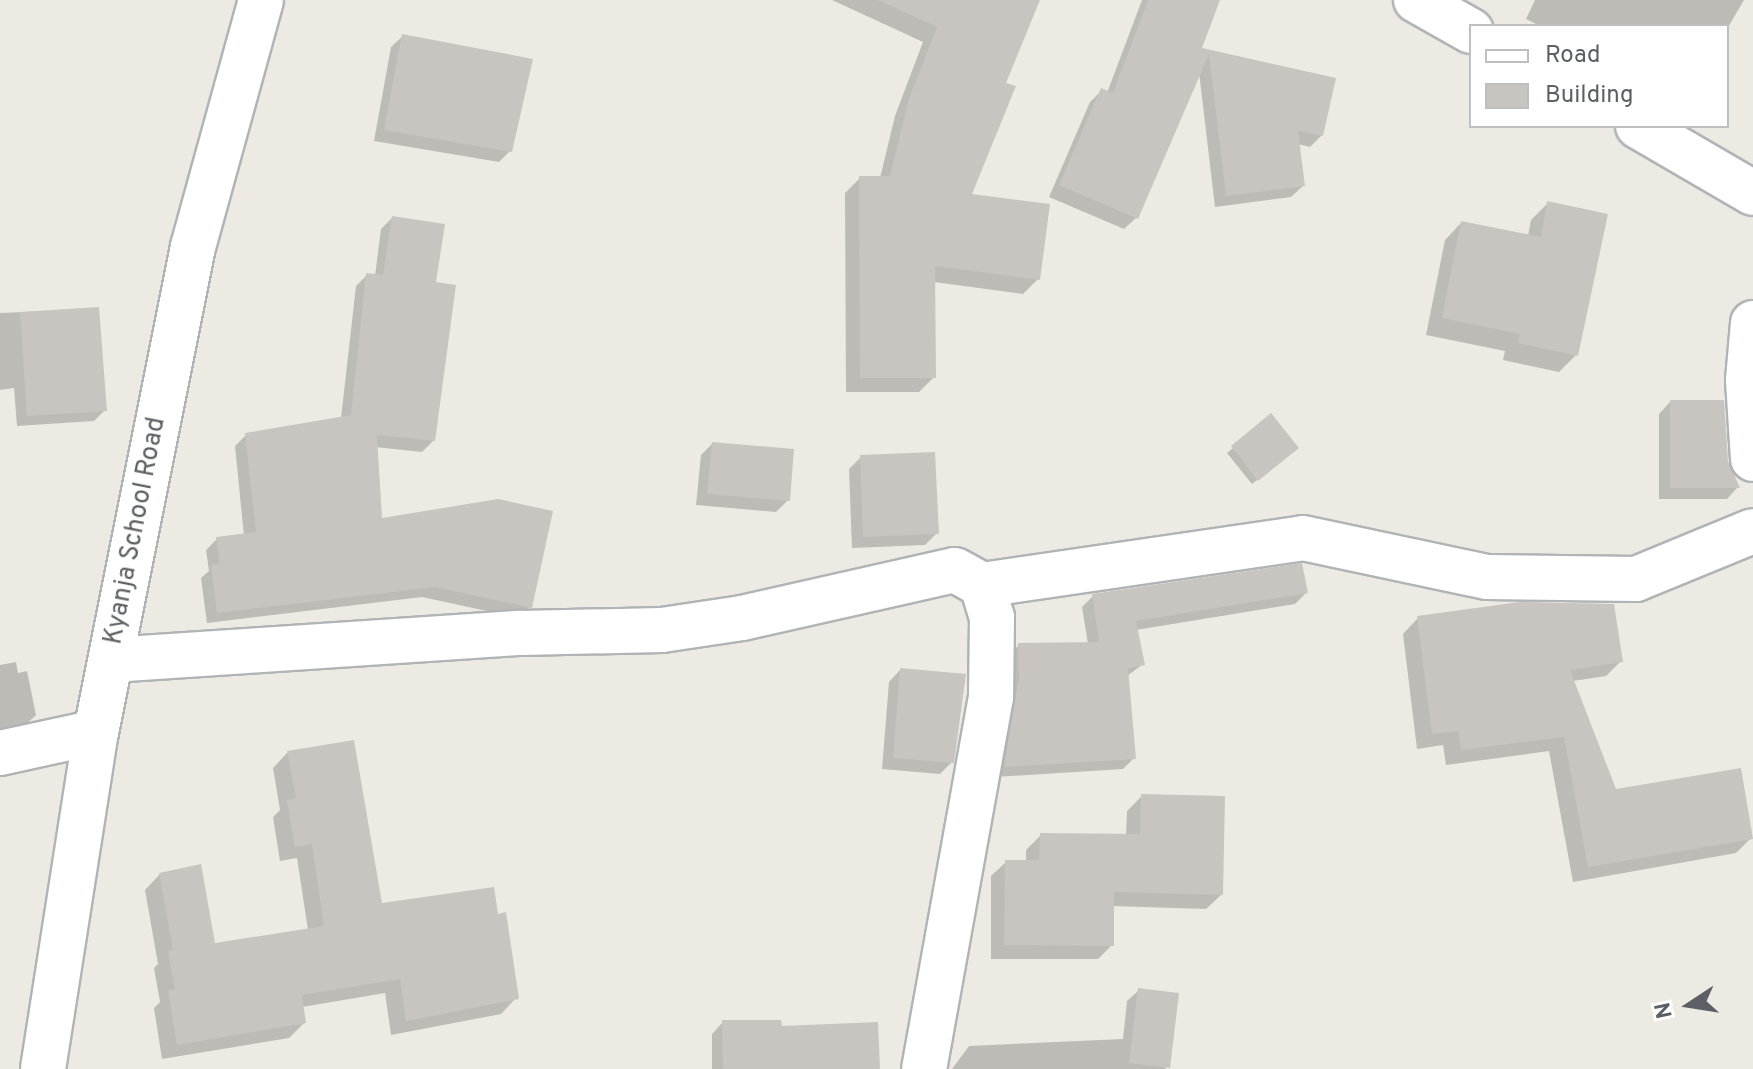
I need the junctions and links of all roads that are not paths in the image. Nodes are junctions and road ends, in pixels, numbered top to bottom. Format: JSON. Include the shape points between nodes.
{"nodes":[{"id":1,"x":261,"y":0,"type":"edge"},
{"id":2,"x":1416,"y":0,"type":"edge"},
{"id":3,"x":1469,"y":30,"type":"edge"},
{"id":4,"x":1641,"y":128,"type":"edge"},
{"id":5,"x":1753,"y":193,"type":"edge"},
{"id":6,"x":1753,"y":323,"type":"edge"},
{"id":7,"x":1753,"y":459,"type":"edge"},
{"id":8,"x":1753,"y":531,"type":"edge"},
{"id":9,"x":982,"y":585,"type":"junction"},
{"id":10,"x":111,"y":660,"type":"junction"},
{"id":11,"x":96,"y":732,"type":"junction"},
{"id":12,"x":0,"y":753,"type":"edge"},
{"id":13,"x":43,"y":1069,"type":"edge"},
{"id":14,"x":924,"y":1069,"type":"edge"}],
"edges":[{"from":1,"to":10,"type":"street","name":"Kyanja School Road","via":[[193,247]]},
{"from":2,"to":3,"type":"street"},
{"from":4,"to":5,"type":"street"},
{"from":6,"to":7,"type":"street","via":[[1748,380]]},
{"from":8,"to":9,"type":"street","via":[[1636,579],[1487,577],[1303,538]]},
{"from":9,"to":10,"type":"street","via":[[955,570],[742,618],[662,630],[521,633]]},
{"from":9,"to":14,"type":"street","via":[[992,617],[991,697]]},
{"from":10,"to":11,"type":"street","name":"Kyanja School Road"},
{"from":11,"to":12,"type":"street"},
{"from":11,"to":13,"type":"street","name":"Kyanja School Road"}]}
